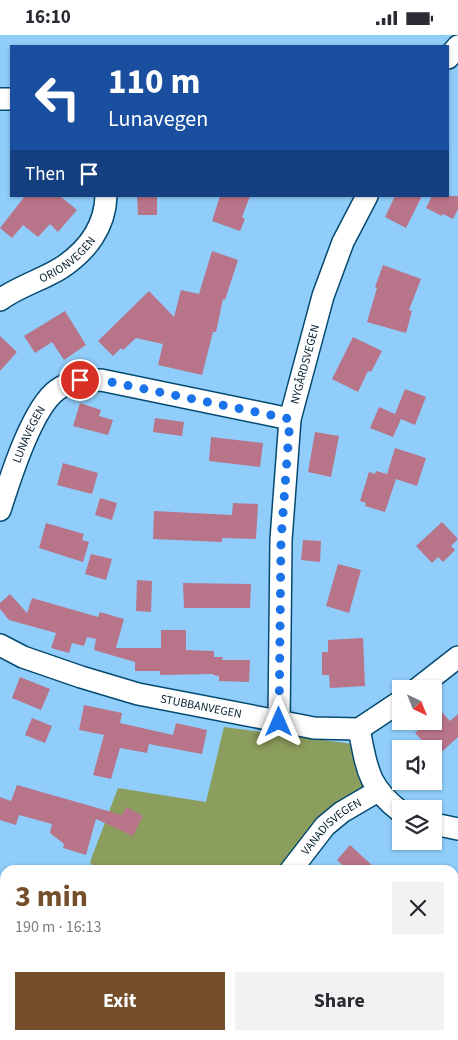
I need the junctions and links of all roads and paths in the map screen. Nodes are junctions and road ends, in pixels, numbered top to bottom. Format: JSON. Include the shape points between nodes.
{"nodes":[{"id":1,"x":458,"y":46,"type":"edge"},
{"id":2,"x":449,"y":57,"type":"edge"},
{"id":3,"x":106,"y":197,"type":"edge"},
{"id":4,"x":366,"y":197,"type":"edge"},
{"id":5,"x":0,"y":300,"type":"edge"},
{"id":6,"x":290,"y":419,"type":"junction"},
{"id":7,"x":0,"y":510,"type":"edge"},
{"id":8,"x":0,"y":645,"type":"edge"},
{"id":9,"x":458,"y":657,"type":"edge"},
{"id":10,"x":429,"y":680,"type":"edge"},
{"id":11,"x":392,"y":707,"type":"edge"},
{"id":12,"x":279,"y":722,"type":"junction"},
{"id":13,"x":359,"y":729,"type":"junction"},
{"id":14,"x":378,"y":791,"type":"junction"},
{"id":15,"x":392,"y":805,"type":"edge"},
{"id":16,"x":442,"y":826,"type":"edge"},
{"id":17,"x":458,"y":829,"type":"edge"},
{"id":18,"x":295,"y":865,"type":"edge"}],
"edges":[{"from":1,"to":2,"type":"street"},
{"from":3,"to":5,"type":"street","name":"ORIONVEGEN","via":[[100,227],[84,250],[61,268]]},
{"from":4,"to":6,"type":"street","name":"NYGÅRDSVEGEN","via":[[343,242],[323,296]]},
{"from":6,"to":7,"type":"street","name":"LUNAVEGEN","via":[[101,380],[80,380],[57,390],[44,405],[29,430]]},
{"from":6,"to":12,"type":"street","name":"NYGÅRDSVEGEN","via":[[281,540]]},
{"from":8,"to":12,"type":"street","name":"STUBBANVEGEN","via":[[23,657],[138,693]]},
{"from":9,"to":10,"type":"street"},
{"from":11,"to":13,"type":"street"},
{"from":12,"to":13,"type":"street","name":"STUBBANVEGEN","via":[[314,729]]},
{"from":13,"to":14,"type":"street","via":[[367,769]]},
{"from":14,"to":15,"type":"street"},
{"from":14,"to":18,"type":"street","name":"VANADISVEGEN","via":[[325,825]]},
{"from":16,"to":17,"type":"street"}]}
